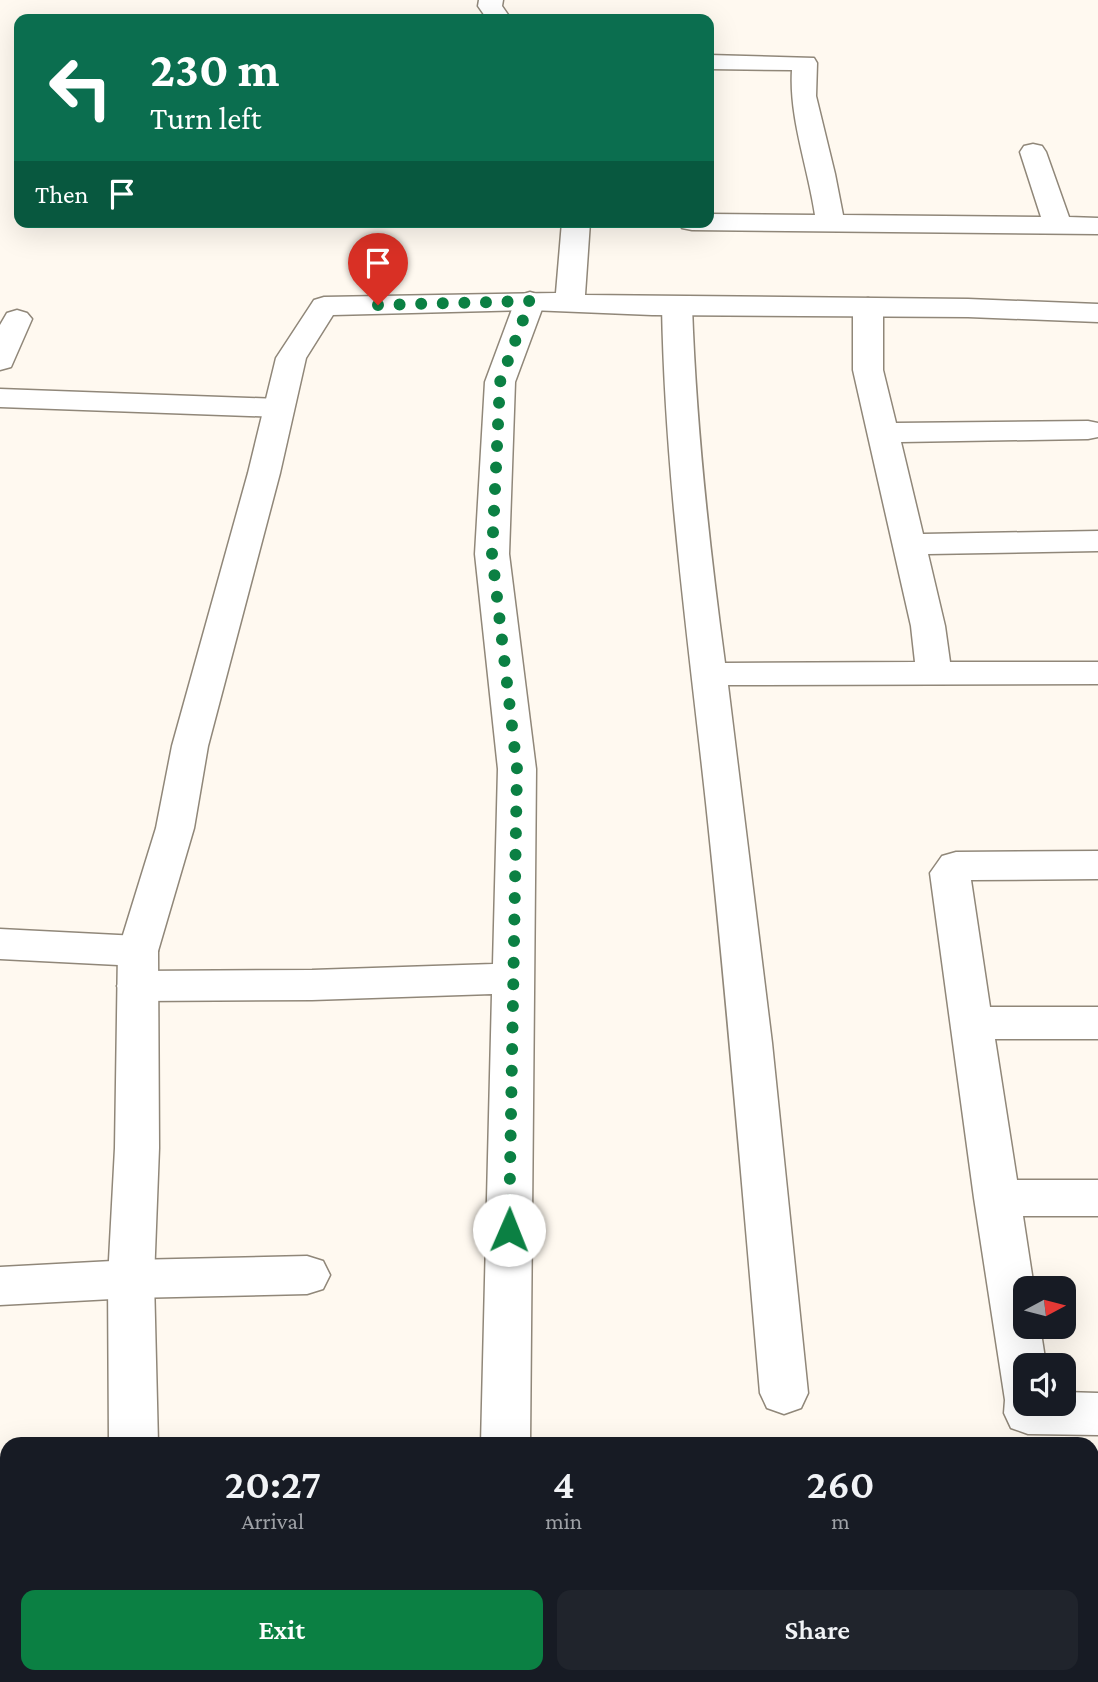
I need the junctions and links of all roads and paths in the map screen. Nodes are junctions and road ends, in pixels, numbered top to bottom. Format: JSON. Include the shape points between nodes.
{"nodes":[{"id":1,"x":714,"y":62,"type":"edge"},
{"id":2,"x":1033,"y":152,"type":"dead end"},
{"id":3,"x":714,"y":222,"type":"edge"},
{"id":4,"x":830,"y":223,"type":"junction"},
{"id":5,"x":1058,"y":225,"type":"junction"},
{"id":6,"x":1098,"y":226,"type":"edge"},
{"id":7,"x":576,"y":228,"type":"edge"},
{"id":8,"x":530,"y":301,"type":"junction"},
{"id":9,"x":570,"y":303,"type":"junction"},
{"id":10,"x":677,"y":306,"type":"junction"},
{"id":11,"x":868,"y":307,"type":"junction"},
{"id":12,"x":1098,"y":313,"type":"edge"},
{"id":13,"x":17,"y":319,"type":"dead end"},
{"id":14,"x":0,"y":361,"type":"edge"},
{"id":15,"x":0,"y":398,"type":"edge"},
{"id":16,"x":279,"y":408,"type":"junction"},
{"id":17,"x":1088,"y":430,"type":"dead end"},
{"id":18,"x":884,"y":433,"type":"junction"},
{"id":19,"x":1098,"y":541,"type":"edge"},
{"id":20,"x":908,"y":544,"type":"junction"},
{"id":21,"x":1098,"y":673,"type":"edge"},
{"id":22,"x":709,"y":674,"type":"junction"},
{"id":23,"x":934,"y":676,"type":"junction"},
{"id":24,"x":1098,"y":864,"type":"edge"},
{"id":25,"x":0,"y":944,"type":"edge"},
{"id":26,"x":138,"y":968,"type":"junction"},
{"id":27,"x":513,"y":978,"type":"junction"},
{"id":28,"x":972,"y":1023,"type":"junction"},
{"id":29,"x":1098,"y":1023,"type":"edge"},
{"id":30,"x":996,"y":1198,"type":"junction"},
{"id":31,"x":1098,"y":1198,"type":"edge"},
{"id":32,"x":307,"y":1275,"type":"dead end"},
{"id":33,"x":131,"y":1279,"type":"junction"},
{"id":34,"x":0,"y":1286,"type":"edge"},
{"id":35,"x":1020,"y":1353,"type":"edge"},
{"id":36,"x":784,"y":1393,"type":"dead end"},
{"id":37,"x":1076,"y":1414,"type":"edge"},
{"id":38,"x":1098,"y":1414,"type":"edge"},
{"id":39,"x":134,"y":1437,"type":"edge"},
{"id":40,"x":505,"y":1437,"type":"edge"}],
"edges":[{"from":1,"to":4,"type":"street","via":[[805,62],[803,96]]},
{"from":2,"to":5,"type":"street"},
{"from":3,"to":4,"type":"street"},
{"from":4,"to":5,"type":"street"},
{"from":5,"to":6,"type":"street"},
{"from":7,"to":9,"type":"street"},
{"from":8,"to":9,"type":"street"},
{"from":8,"to":16,"type":"street","via":[[324,306],[291,358]]},
{"from":8,"to":27,"type":"street","via":[[500,382],[492,554],[517,769]]},
{"from":9,"to":10,"type":"street"},
{"from":10,"to":11,"type":"street"},
{"from":10,"to":22,"type":"street","via":[[692,540]]},
{"from":11,"to":12,"type":"street"},
{"from":11,"to":18,"type":"street","via":[[868,370]]},
{"from":13,"to":14,"type":"street"},
{"from":15,"to":16,"type":"street"},
{"from":16,"to":26,"type":"street","via":[[190,746],[175,828]]},
{"from":17,"to":18,"type":"street"},
{"from":18,"to":20,"type":"street"},
{"from":19,"to":20,"type":"street"},
{"from":20,"to":23,"type":"street","via":[[928,626]]},
{"from":21,"to":23,"type":"street"},
{"from":22,"to":23,"type":"street"},
{"from":22,"to":36,"type":"street"},
{"from":24,"to":28,"type":"street","via":[[953,867],[950,873]]},
{"from":25,"to":26,"type":"street"},
{"from":26,"to":27,"type":"street","via":[[312,985]]},
{"from":26,"to":33,"type":"street"},
{"from":27,"to":40,"type":"street"},
{"from":28,"to":29,"type":"street"},
{"from":28,"to":30,"type":"street"},
{"from":30,"to":31,"type":"street"},
{"from":30,"to":35,"type":"street"},
{"from":32,"to":33,"type":"street"},
{"from":33,"to":34,"type":"street"},
{"from":33,"to":39,"type":"street"},
{"from":37,"to":38,"type":"street"}]}
